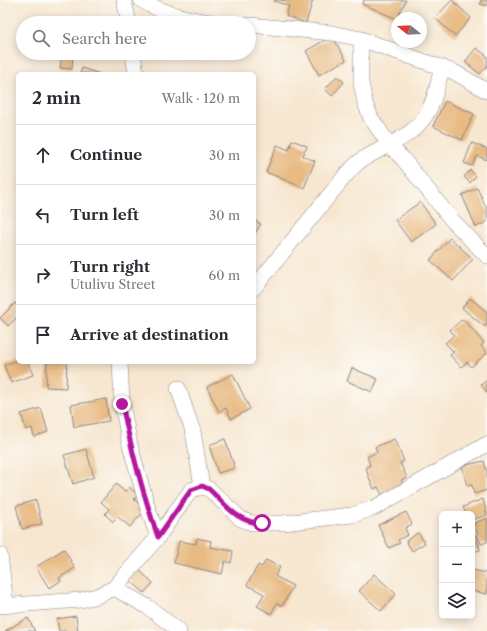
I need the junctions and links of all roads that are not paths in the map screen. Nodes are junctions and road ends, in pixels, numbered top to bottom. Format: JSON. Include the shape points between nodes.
{"nodes":[{"id":1,"x":124,"y":0,"type":"edge"},
{"id":2,"x":141,"y":0,"type":"edge"},
{"id":3,"x":127,"y":16,"type":"edge"},
{"id":4,"x":179,"y":16,"type":"edge"},
{"id":5,"x":256,"y":27,"type":"edge"},
{"id":6,"x":361,"y":39,"type":"junction"},
{"id":7,"x":134,"y":60,"type":"edge"},
{"id":8,"x":442,"y":68,"type":"junction"},
{"id":9,"x":136,"y":72,"type":"edge"},
{"id":10,"x":487,"y":91,"type":"edge"},
{"id":11,"x":390,"y":146,"type":"junction"},
{"id":12,"x":487,"y":256,"type":"edge"},
{"id":13,"x":256,"y":286,"type":"edge"},
{"id":14,"x":120,"y":364,"type":"edge"},
{"id":15,"x":178,"y":388,"type":"dead end"},
{"id":16,"x":487,"y":444,"type":"edge"},
{"id":17,"x":202,"y":486,"type":"junction"},
{"id":18,"x":158,"y":537,"type":"junction"},
{"id":19,"x":0,"y":555,"type":"edge"},
{"id":20,"x":114,"y":588,"type":"junction"},
{"id":21,"x":3,"y":605,"type":"edge"},
{"id":22,"x":179,"y":631,"type":"edge"}],
"edges":[{"from":1,"to":3,"type":"street"},
{"from":2,"to":4,"type":"street","via":[[158,10]]},
{"from":5,"to":6,"type":"street","via":[[332,32]]},
{"from":6,"to":8,"type":"street"},
{"from":6,"to":11,"type":"street","via":[[361,83],[365,103],[371,118]]},
{"from":7,"to":9,"type":"street"},
{"from":8,"to":10,"type":"street"},
{"from":8,"to":11,"type":"street","via":[[434,98],[418,126]]},
{"from":11,"to":12,"type":"street","via":[[452,220]]},
{"from":11,"to":13,"type":"street","via":[[362,160],[345,176]]},
{"from":14,"to":18,"type":"street","via":[[122,404],[130,445]]},
{"from":15,"to":17,"type":"street","via":[[193,431]]},
{"from":16,"to":17,"type":"street","via":[[374,508],[352,515],[283,523],[252,523],[241,518],[209,489]]},
{"from":17,"to":18,"type":"street","via":[[191,490]]},
{"from":18,"to":20,"type":"street"},
{"from":19,"to":21,"type":"street"},
{"from":20,"to":21,"type":"street","via":[[81,600]]},
{"from":20,"to":22,"type":"street","via":[[148,607]]}]}
